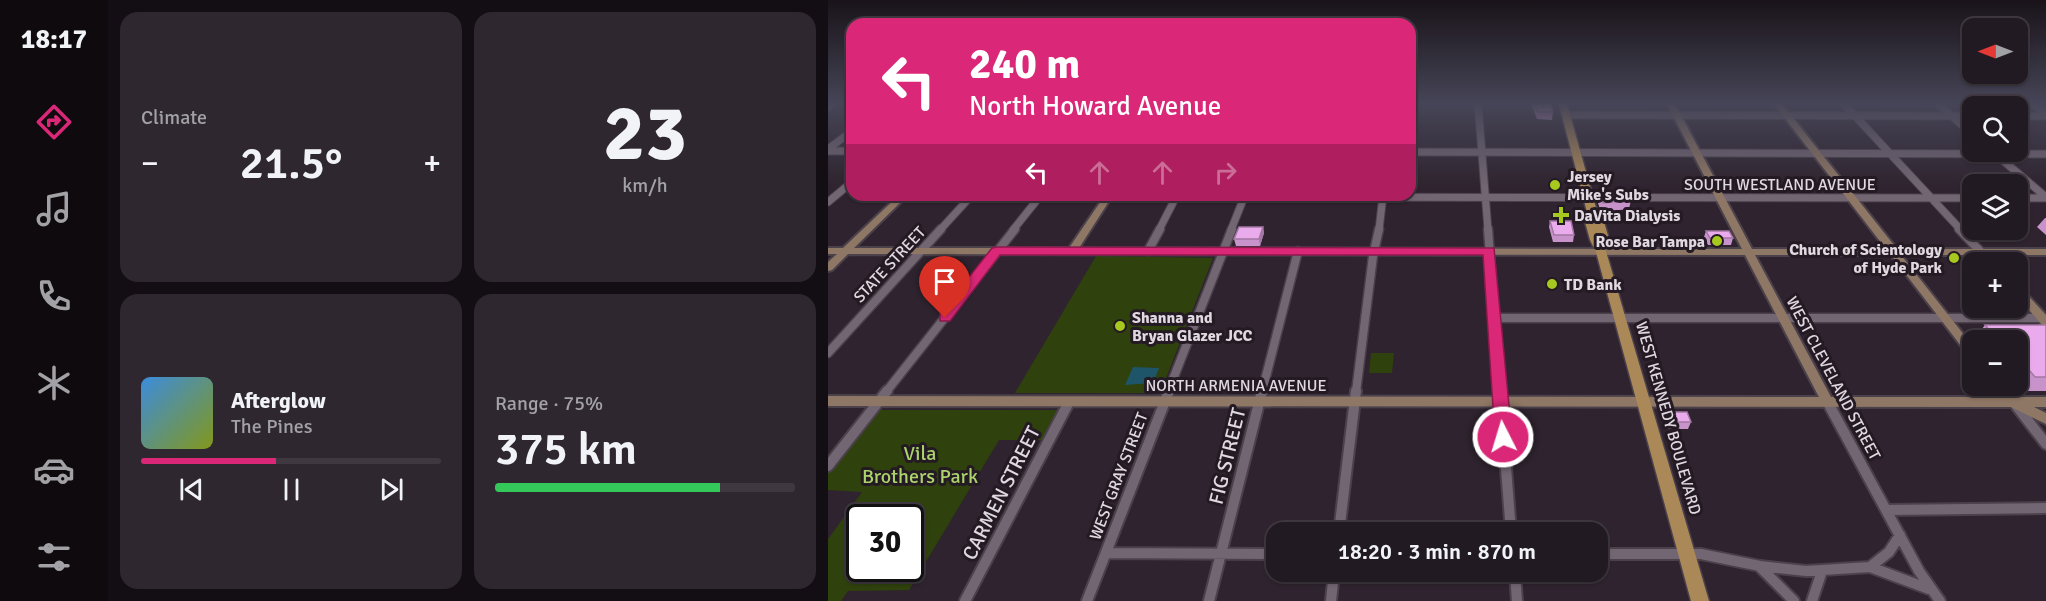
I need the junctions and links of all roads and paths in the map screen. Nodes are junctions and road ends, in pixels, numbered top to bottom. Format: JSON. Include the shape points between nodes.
{"nodes":[{"id":1,"x":1480,"y":132,"type":"edge"},
{"id":2,"x":1570,"y":132,"type":"edge"},
{"id":3,"x":1685,"y":132,"type":"edge"},
{"id":4,"x":1800,"y":132,"type":"edge"},
{"id":5,"x":1870,"y":132,"type":"edge"},
{"id":6,"x":846,"y":136,"type":"edge"},
{"id":7,"x":828,"y":150,"type":"edge"},
{"id":8,"x":846,"y":152,"type":"edge"},
{"id":9,"x":1416,"y":152,"type":"edge"},
{"id":10,"x":1482,"y":152,"type":"junction"},
{"id":11,"x":1696,"y":152,"type":"junction"},
{"id":12,"x":1962,"y":152,"type":"edge"},
{"id":13,"x":1576,"y":153,"type":"junction"},
{"id":14,"x":1816,"y":153,"type":"junction"},
{"id":15,"x":1889,"y":153,"type":"junction"},
{"id":16,"x":2028,"y":153,"type":"edge"},
{"id":17,"x":2046,"y":154,"type":"edge"},
{"id":18,"x":2005,"y":162,"type":"edge"},
{"id":19,"x":846,"y":187,"type":"edge"},
{"id":20,"x":1416,"y":196,"type":"edge"},
{"id":21,"x":1485,"y":197,"type":"junction"},
{"id":22,"x":1720,"y":197,"type":"junction"},
{"id":23,"x":1852,"y":197,"type":"junction"},
{"id":24,"x":1588,"y":198,"type":"junction"},
{"id":25,"x":1931,"y":198,"type":"junction"},
{"id":26,"x":1962,"y":198,"type":"edge"},
{"id":27,"x":2028,"y":198,"type":"edge"},
{"id":28,"x":2046,"y":198,"type":"edge"},
{"id":29,"x":898,"y":201,"type":"edge"},
{"id":30,"x":967,"y":201,"type":"edge"},
{"id":31,"x":1036,"y":201,"type":"edge"},
{"id":32,"x":1105,"y":201,"type":"edge"},
{"id":33,"x":1174,"y":201,"type":"edge"},
{"id":34,"x":1242,"y":201,"type":"edge"},
{"id":35,"x":1382,"y":201,"type":"edge"},
{"id":36,"x":828,"y":202,"type":"edge"},
{"id":37,"x":1602,"y":249,"type":"junction"},
{"id":38,"x":828,"y":251,"type":"edge"},
{"id":39,"x":846,"y":251,"type":"junction"},
{"id":40,"x":921,"y":251,"type":"junction"},
{"id":41,"x":997,"y":251,"type":"junction"},
{"id":42,"x":1072,"y":251,"type":"junction"},
{"id":43,"x":1148,"y":251,"type":"junction"},
{"id":44,"x":1223,"y":251,"type":"junction"},
{"id":45,"x":1298,"y":251,"type":"junction"},
{"id":46,"x":1375,"y":251,"type":"junction"},
{"id":47,"x":1489,"y":251,"type":"junction"},
{"id":48,"x":1748,"y":251,"type":"junction"},
{"id":49,"x":1894,"y":252,"type":"junction"},
{"id":50,"x":1962,"y":252,"type":"edge"},
{"id":51,"x":1981,"y":252,"type":"edge"},
{"id":52,"x":2028,"y":252,"type":"edge"},
{"id":53,"x":2046,"y":252,"type":"edge"},
{"id":54,"x":828,"y":268,"type":"edge"},
{"id":55,"x":2028,"y":302,"type":"edge"},
{"id":56,"x":1494,"y":318,"type":"junction"},
{"id":57,"x":1621,"y":318,"type":"junction"},
{"id":58,"x":1783,"y":318,"type":"junction"},
{"id":59,"x":1946,"y":318,"type":"junction"},
{"id":60,"x":2044,"y":320,"type":"edge"},
{"id":61,"x":1962,"y":339,"type":"edge"},
{"id":62,"x":828,"y":353,"type":"edge"},
{"id":63,"x":2008,"y":396,"type":"edge"},
{"id":64,"x":828,"y":401,"type":"edge"},
{"id":65,"x":879,"y":401,"type":"junction"},
{"id":66,"x":1260,"y":401,"type":"junction"},
{"id":67,"x":1355,"y":401,"type":"junction"},
{"id":68,"x":1827,"y":401,"type":"junction"},
{"id":69,"x":1069,"y":402,"type":"junction"},
{"id":70,"x":1164,"y":402,"type":"junction"},
{"id":71,"x":1500,"y":402,"type":"junction"},
{"id":72,"x":1643,"y":402,"type":"junction"},
{"id":73,"x":2013,"y":402,"type":"junction"},
{"id":74,"x":2046,"y":402,"type":"edge"},
{"id":75,"x":2046,"y":419,"type":"edge"},
{"id":76,"x":2046,"y":444,"type":"edge"},
{"id":77,"x":828,"y":466,"type":"edge"},
{"id":78,"x":2046,"y":508,"type":"edge"},
{"id":79,"x":1887,"y":510,"type":"junction"},
{"id":80,"x":1340,"y":522,"type":"edge"},
{"id":81,"x":1510,"y":522,"type":"edge"},
{"id":82,"x":1900,"y":536,"type":"junction"},
{"id":83,"x":1106,"y":553,"type":"junction"},
{"id":84,"x":1221,"y":553,"type":"junction"},
{"id":85,"x":1266,"y":554,"type":"edge"},
{"id":86,"x":1608,"y":554,"type":"edge"},
{"id":87,"x":1687,"y":554,"type":"junction"},
{"id":88,"x":1760,"y":566,"type":"junction"},
{"id":89,"x":1870,"y":567,"type":"junction"},
{"id":90,"x":1822,"y":572,"type":"junction"},
{"id":91,"x":1333,"y":582,"type":"edge"},
{"id":92,"x":1516,"y":582,"type":"edge"},
{"id":93,"x":1929,"y":589,"type":"junction"},
{"id":94,"x":965,"y":601,"type":"edge"},
{"id":95,"x":1087,"y":601,"type":"edge"},
{"id":96,"x":1209,"y":601,"type":"edge"},
{"id":97,"x":1331,"y":601,"type":"edge"},
{"id":98,"x":1517,"y":601,"type":"edge"},
{"id":99,"x":1700,"y":601,"type":"edge"},
{"id":100,"x":1794,"y":601,"type":"edge"},
{"id":101,"x":1812,"y":601,"type":"edge"},
{"id":102,"x":1940,"y":601,"type":"edge"}],
"edges":[{"from":1,"to":10,"type":"street"},
{"from":2,"to":13,"type":"main road","name":"WEST KENNEDY BOULEVARD"},
{"from":3,"to":11,"type":"main road","name":"WEST CLEVELAND STREET"},
{"from":4,"to":14,"type":"main road"},
{"from":5,"to":15,"type":"street"},
{"from":6,"to":7,"type":"street"},
{"from":7,"to":8,"type":"street"},
{"from":9,"to":10,"type":"street"},
{"from":10,"to":13,"type":"street"},
{"from":10,"to":21,"type":"street"},
{"from":11,"to":13,"type":"street"},
{"from":11,"to":14,"type":"street"},
{"from":11,"to":22,"type":"main road","name":"WEST CLEVELAND STREET"},
{"from":12,"to":15,"type":"street"},
{"from":13,"to":24,"type":"main road","name":"WEST KENNEDY BOULEVARD"},
{"from":14,"to":15,"type":"street"},
{"from":14,"to":23,"type":"main road"},
{"from":15,"to":25,"type":"street"},
{"from":16,"to":17,"type":"street"},
{"from":18,"to":28,"type":"street"},
{"from":19,"to":36,"type":"street"},
{"from":20,"to":21,"type":"street","name":"SOUTH WESTLAND AVENUE"},
{"from":21,"to":24,"type":"street","name":"SOUTH WESTLAND AVENUE"},
{"from":21,"to":47,"type":"street"},
{"from":22,"to":23,"type":"street","name":"SOUTH WESTLAND AVENUE"},
{"from":22,"to":24,"type":"street","name":"SOUTH WESTLAND AVENUE"},
{"from":22,"to":48,"type":"main road","name":"WEST CLEVELAND STREET"},
{"from":23,"to":25,"type":"street","name":"SOUTH WESTLAND AVENUE"},
{"from":23,"to":49,"type":"main road"},
{"from":24,"to":37,"type":"main road","name":"WEST KENNEDY BOULEVARD","via":[[1592,231]]},
{"from":25,"to":26,"type":"street","name":"SOUTH WESTLAND AVENUE"},
{"from":25,"to":51,"type":"street"},
{"from":27,"to":28,"type":"street"},
{"from":29,"to":39,"type":"main road"},
{"from":30,"to":40,"type":"street","name":"STATE STREET"},
{"from":31,"to":41,"type":"street"},
{"from":32,"to":42,"type":"main road"},
{"from":33,"to":43,"type":"street"},
{"from":34,"to":44,"type":"street","name":"WEST GRAY STREET"},
{"from":35,"to":46,"type":"street"},
{"from":37,"to":47,"type":"main road"},
{"from":37,"to":48,"type":"main road"},
{"from":37,"to":57,"type":"main road","name":"WEST KENNEDY BOULEVARD"},
{"from":38,"to":39,"type":"main road"},
{"from":39,"to":40,"type":"main road"},
{"from":39,"to":54,"type":"main road"},
{"from":40,"to":41,"type":"main road"},
{"from":40,"to":62,"type":"street","name":"STATE STREET"},
{"from":41,"to":42,"type":"main road"},
{"from":41,"to":65,"type":"street"},
{"from":42,"to":43,"type":"main road"},
{"from":43,"to":44,"type":"main road"},
{"from":44,"to":45,"type":"main road"},
{"from":44,"to":70,"type":"street","name":"WEST GRAY STREET"},
{"from":45,"to":46,"type":"main road"},
{"from":45,"to":66,"type":"street","name":"FIG STREET"},
{"from":46,"to":47,"type":"main road"},
{"from":46,"to":67,"type":"street"},
{"from":47,"to":56,"type":"street"},
{"from":48,"to":49,"type":"main road"},
{"from":48,"to":58,"type":"main road","name":"WEST CLEVELAND STREET"},
{"from":49,"to":50,"type":"main road"},
{"from":49,"to":59,"type":"main road"},
{"from":52,"to":53,"type":"main road"},
{"from":55,"to":60,"type":"main road"},
{"from":56,"to":57,"type":"street"},
{"from":56,"to":71,"type":"street"},
{"from":57,"to":58,"type":"street"},
{"from":57,"to":72,"type":"main road","name":"WEST KENNEDY BOULEVARD"},
{"from":58,"to":59,"type":"street"},
{"from":58,"to":68,"type":"main road","name":"WEST CLEVELAND STREET"},
{"from":59,"to":60,"type":"street"},
{"from":59,"to":61,"type":"main road"},
{"from":63,"to":73,"type":"main road"},
{"from":64,"to":65,"type":"main road","name":"NORTH ARMENIA AVENUE"},
{"from":65,"to":69,"type":"main road","name":"NORTH ARMENIA AVENUE"},
{"from":65,"to":77,"type":"street"},
{"from":66,"to":67,"type":"main road","name":"NORTH ARMENIA AVENUE"},
{"from":66,"to":70,"type":"main road","name":"NORTH ARMENIA AVENUE"},
{"from":66,"to":84,"type":"street","name":"FIG STREET"},
{"from":67,"to":71,"type":"main road","name":"NORTH ARMENIA AVENUE"},
{"from":67,"to":80,"type":"street"},
{"from":68,"to":72,"type":"main road","name":"NORTH ARMENIA AVENUE"},
{"from":68,"to":73,"type":"main road","name":"NORTH ARMENIA AVENUE"},
{"from":68,"to":79,"type":"street","name":"WEST CLEVELAND STREET"},
{"from":69,"to":70,"type":"main road","name":"NORTH ARMENIA AVENUE"},
{"from":69,"to":94,"type":"street","name":"CARMEN STREET"},
{"from":70,"to":83,"type":"street","name":"WEST GRAY STREET"},
{"from":71,"to":72,"type":"main road","name":"NORTH ARMENIA AVENUE"},
{"from":71,"to":81,"type":"street"},
{"from":72,"to":87,"type":"main road","name":"WEST KENNEDY BOULEVARD"},
{"from":73,"to":74,"type":"main road","name":"NORTH ARMENIA AVENUE"},
{"from":73,"to":75,"type":"main road"},
{"from":73,"to":76,"type":"street"},
{"from":78,"to":79,"type":"street"},
{"from":79,"to":82,"type":"street","name":"WEST CLEVELAND STREET"},
{"from":82,"to":89,"type":"street","via":[[1889,552]]},
{"from":82,"to":93,"type":"street","name":"WEST CLEVELAND STREET"},
{"from":83,"to":84,"type":"street"},
{"from":83,"to":95,"type":"street","name":"WEST GRAY STREET"},
{"from":84,"to":85,"type":"street"},
{"from":84,"to":96,"type":"street","name":"FIG STREET"},
{"from":86,"to":87,"type":"street"},
{"from":87,"to":88,"type":"street"},
{"from":87,"to":99,"type":"main road","name":"WEST KENNEDY BOULEVARD"},
{"from":88,"to":90,"type":"street"},
{"from":88,"to":100,"type":"street"},
{"from":89,"to":90,"type":"street"},
{"from":89,"to":93,"type":"street"},
{"from":90,"to":101,"type":"street"},
{"from":91,"to":97,"type":"street"},
{"from":92,"to":98,"type":"street"},
{"from":93,"to":102,"type":"street","name":"WEST CLEVELAND STREET"}]}
